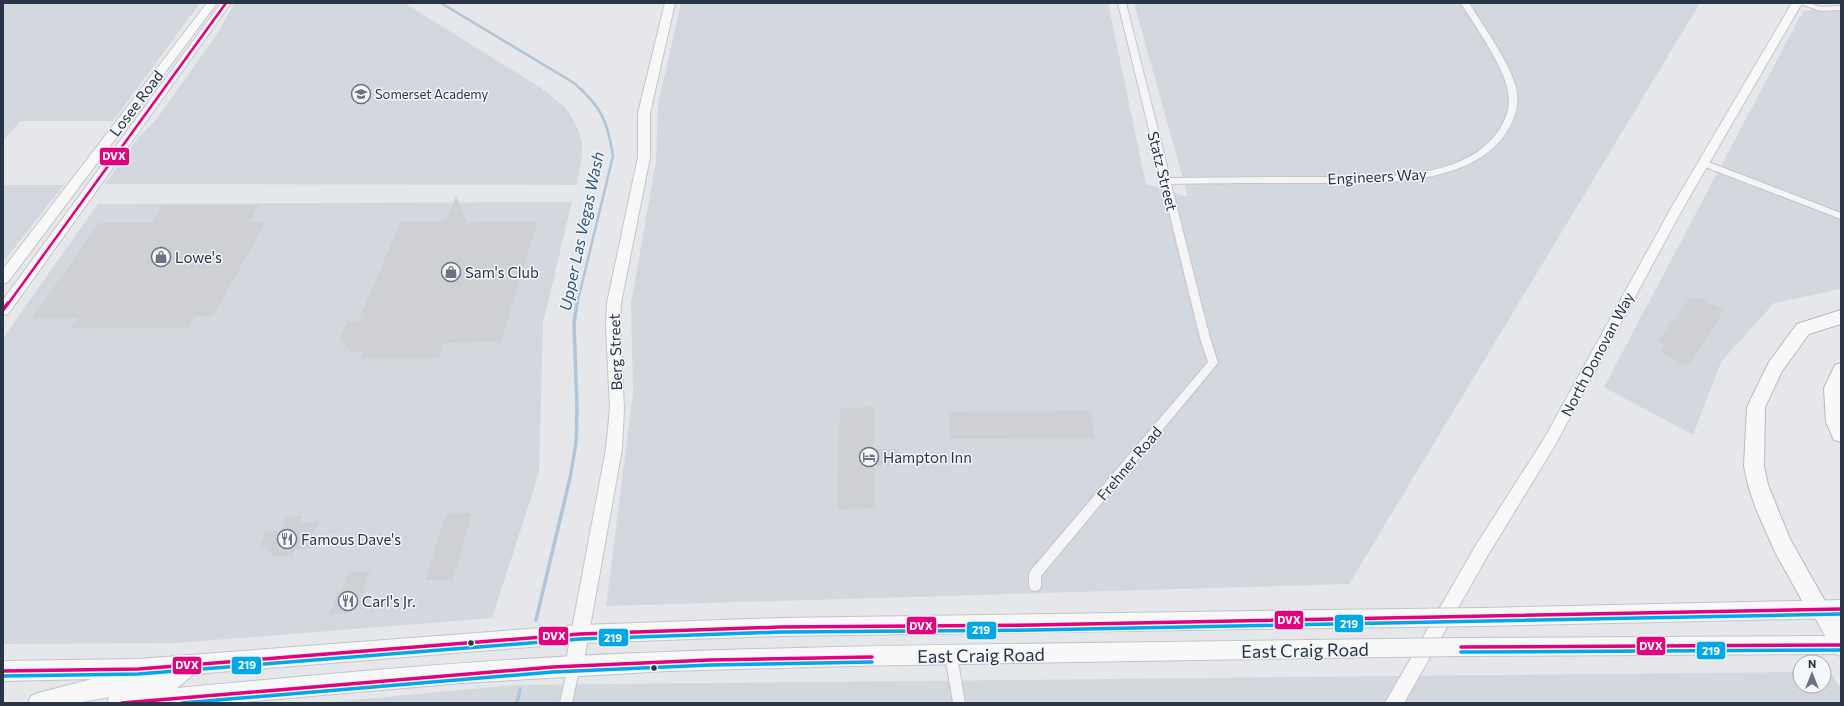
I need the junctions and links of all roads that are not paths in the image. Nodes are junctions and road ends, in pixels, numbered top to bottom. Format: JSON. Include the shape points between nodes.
{"nodes":[{"id":1,"x":212,"y":3,"type":"edge"},
{"id":2,"x":219,"y":3,"type":"edge"},
{"id":3,"x":226,"y":3,"type":"edge"},
{"id":4,"x":670,"y":3,"type":"edge"},
{"id":5,"x":1122,"y":3,"type":"edge"},
{"id":6,"x":1465,"y":3,"type":"edge"},
{"id":7,"x":1797,"y":3,"type":"edge"},
{"id":8,"x":1801,"y":3,"type":"edge"},
{"id":9,"x":1841,"y":8,"type":"edge"},
{"id":10,"x":197,"y":23,"type":"junction"},
{"id":11,"x":211,"y":25,"type":"junction"},
{"id":12,"x":186,"y":59,"type":"junction"},
{"id":13,"x":1703,"y":163,"type":"junction"},
{"id":14,"x":1165,"y":181,"type":"junction"},
{"id":15,"x":1841,"y":216,"type":"edge"},
{"id":16,"x":3,"y":280,"type":"edge"},
{"id":17,"x":3,"y":310,"type":"edge"},
{"id":18,"x":1841,"y":317,"type":"edge"},
{"id":19,"x":1205,"y":338,"type":"joint"},
{"id":20,"x":1841,"y":370,"type":"edge"},
{"id":21,"x":1841,"y":434,"type":"edge"},
{"id":22,"x":1035,"y":586,"type":"dead end"},
{"id":23,"x":1830,"y":610,"type":"edge"},
{"id":24,"x":580,"y":634,"type":"junction"},
{"id":25,"x":1841,"y":641,"type":"edge"},
{"id":26,"x":951,"y":656,"type":"junction"},
{"id":27,"x":190,"y":665,"type":"junction"},
{"id":28,"x":574,"y":666,"type":"junction"},
{"id":29,"x":138,"y":669,"type":"junction"},
{"id":30,"x":3,"y":671,"type":"edge"},
{"id":31,"x":959,"y":702,"type":"dead end"},
{"id":32,"x":38,"y":703,"type":"edge"},
{"id":33,"x":117,"y":703,"type":"edge"},
{"id":34,"x":122,"y":703,"type":"edge"},
{"id":35,"x":566,"y":703,"type":"edge"},
{"id":36,"x":1394,"y":703,"type":"edge"}],
"edges":[{"from":1,"to":10,"type":"street","name":"Losee Road"},
{"from":2,"to":11,"type":"street","via":[[211,14]]},
{"from":3,"to":11,"type":"street","name":"Losee Road"},
{"from":4,"to":24,"type":"street","name":"Berg Street","via":[[644,113],[644,157],[614,303],[617,408],[614,449]]},
{"from":5,"to":14,"type":"street","name":"Statz Street"},
{"from":6,"to":14,"type":"street","name":"Engineers Way","via":[[1507,72],[1514,103],[1511,117],[1499,139],[1473,159],[1447,170],[1384,179]]},
{"from":7,"to":13,"type":"street","name":"North Donovan Way"},
{"from":8,"to":9,"type":"street","via":[[1821,9]]},
{"from":10,"to":12,"type":"street","via":[[201,29],[187,49]]},
{"from":10,"to":16,"type":"street","name":"Losee Road"},
{"from":11,"to":12,"type":"street","name":"Losee Road"},
{"from":12,"to":17,"type":"street","name":"Losee Road"},
{"from":13,"to":15,"type":"street"},
{"from":13,"to":36,"type":"street","name":"North Donovan Way","via":[[1649,257],[1590,370]]},
{"from":14,"to":19,"type":"street","name":"Statz Street"},
{"from":18,"to":23,"type":"highway","via":[[1803,330],[1775,367],[1756,407],[1754,466],[1766,509],[1782,545]]},
{"from":19,"to":22,"type":"street","name":"Frehner Road","via":[[1213,363],[1035,574]]},
{"from":20,"to":21,"type":"highway","via":[[1834,388],[1835,422]]},
{"from":23,"to":24,"type":"main road","name":"East Craig Road","bridge":true,"via":[[1034,625],[780,627]]},
{"from":23,"to":25,"type":"street"},
{"from":24,"to":27,"type":"main road","name":"East Craig Road"},
{"from":24,"to":28,"type":"street","name":"Berg Street"},
{"from":25,"to":26,"type":"main road","name":"East Craig Road","bridge":true},
{"from":26,"to":28,"type":"main road","name":"East Craig Road","via":[[718,660]]},
{"from":26,"to":31,"type":"street"},
{"from":27,"to":29,"type":"main road","name":"East Craig Road"},
{"from":27,"to":33,"type":"main road","via":[[173,680],[134,689]]},
{"from":28,"to":34,"type":"main road","name":"East Craig Road","via":[[472,672]]},
{"from":28,"to":35,"type":"street","name":"Berg Street"},
{"from":29,"to":30,"type":"main road","name":"East Craig Road"},
{"from":29,"to":32,"type":"main road","via":[[124,682],[110,687],[87,690]]}]}
